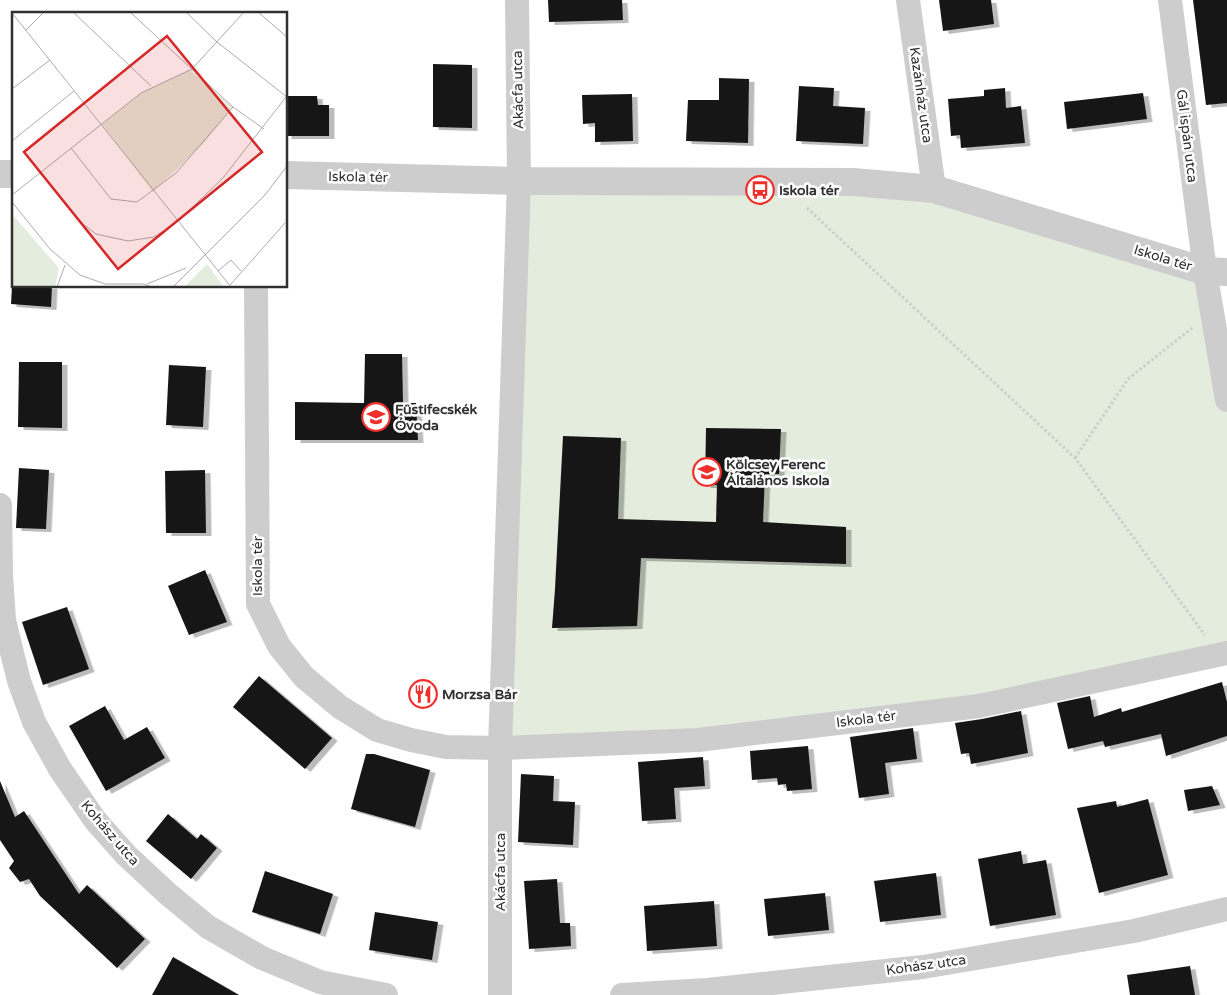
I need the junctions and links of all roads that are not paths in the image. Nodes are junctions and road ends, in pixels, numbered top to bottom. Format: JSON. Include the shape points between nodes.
{"nodes":[{"id":1,"x":517,"y":0,"type":"edge"},
{"id":2,"x":908,"y":0,"type":"edge"},
{"id":3,"x":1170,"y":0,"type":"edge"},
{"id":4,"x":288,"y":175,"type":"edge"},
{"id":5,"x":519,"y":180,"type":"junction"},
{"id":6,"x":934,"y":189,"type":"junction"},
{"id":7,"x":1216,"y":271,"type":"edge"},
{"id":8,"x":256,"y":288,"type":"edge"},
{"id":9,"x":1227,"y":400,"type":"edge"},
{"id":10,"x":0,"y":504,"type":"edge"},
{"id":11,"x":1223,"y":654,"type":"edge"},
{"id":12,"x":500,"y":748,"type":"junction"},
{"id":13,"x":1227,"y":909,"type":"edge"},
{"id":14,"x":386,"y":995,"type":"edge"},
{"id":15,"x":500,"y":995,"type":"edge"},
{"id":16,"x":622,"y":995,"type":"edge"}],
"edges":[{"from":1,"to":5,"type":"street","name":"Akácfa utca"},
{"from":2,"to":6,"type":"street","name":"Kazánház utca"},
{"from":3,"to":7,"type":"street","name":"Gál ispán utca"},
{"from":4,"to":5,"type":"street","name":"Iskola tér"},
{"from":5,"to":6,"type":"street","name":"Iskola tér","via":[[853,182]]},
{"from":5,"to":12,"type":"street"},
{"from":6,"to":7,"type":"street","name":"Iskola tér"},
{"from":7,"to":9,"type":"street","name":"Iskola tér","via":[[1212,311]]},
{"from":8,"to":12,"type":"street","name":"Iskola tér","via":[[258,604],[279,646],[304,677],[340,707],[377,730],[446,747]]},
{"from":10,"to":14,"type":"street","name":"Kohász utca","via":[[4,620],[19,681],[34,722],[60,769],[95,820],[126,855],[208,927],[262,958],[320,982]]},
{"from":11,"to":12,"type":"street","name":"Iskola tér","via":[[979,706],[698,740]]},
{"from":12,"to":15,"type":"street","name":"Akácfa utca"},
{"from":13,"to":16,"type":"street","name":"Kohász utca","via":[[1134,931],[923,967],[707,990]]}]}
